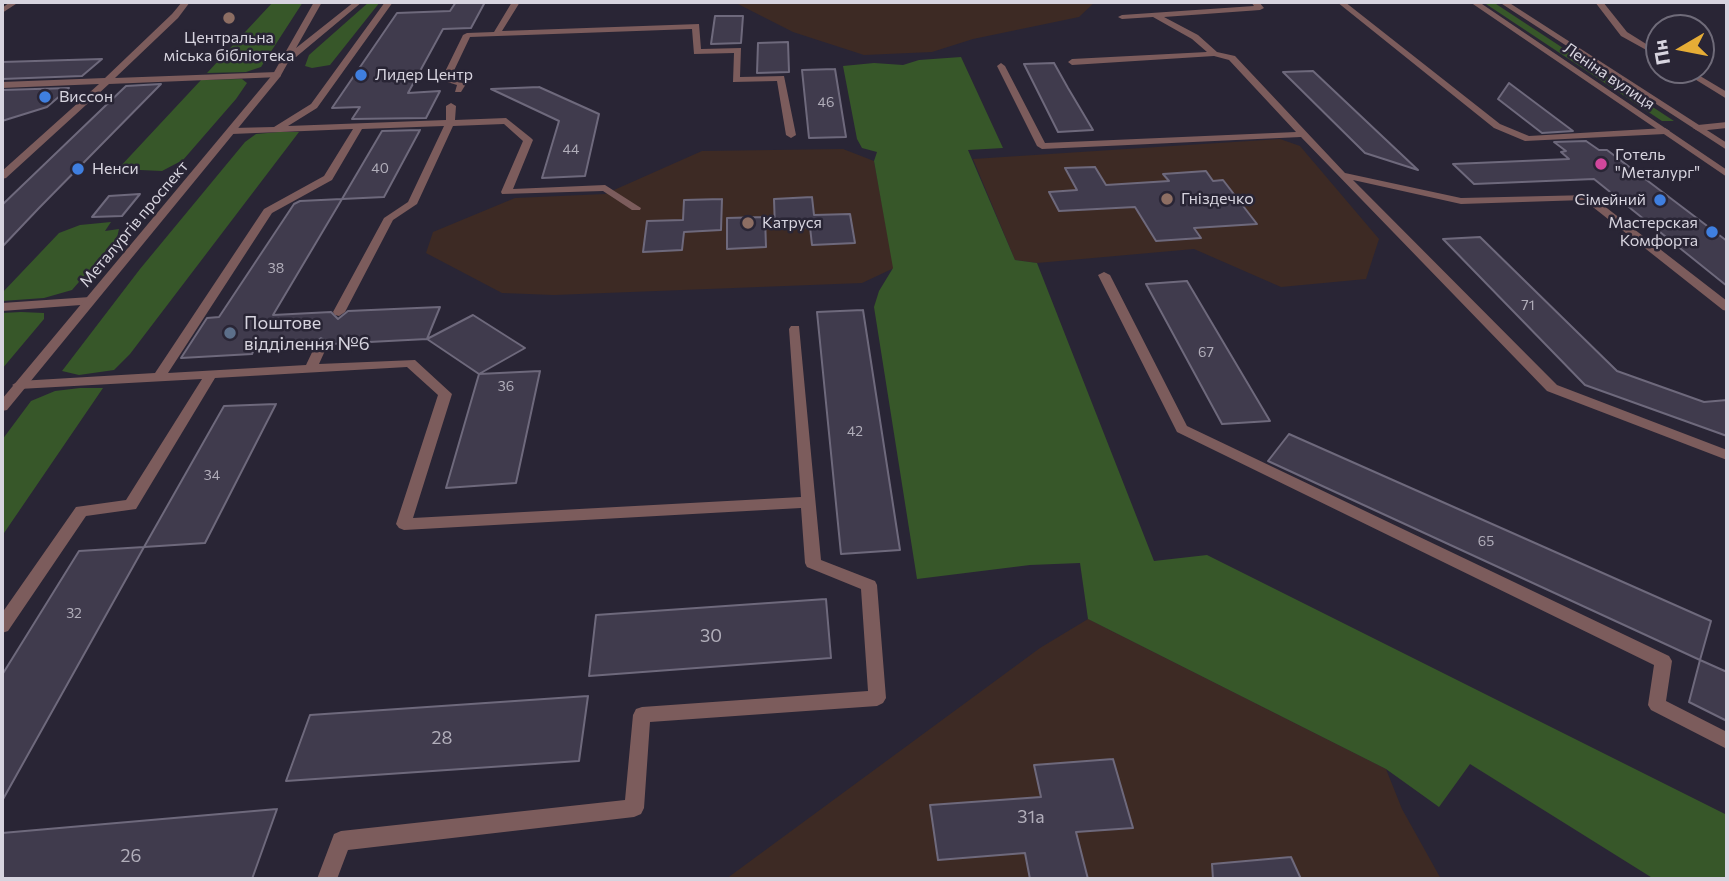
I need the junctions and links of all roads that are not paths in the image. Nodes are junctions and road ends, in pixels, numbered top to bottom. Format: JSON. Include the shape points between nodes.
{"nodes":[{"id":1,"x":15,"y":2,"type":"edge"},
{"id":2,"x":186,"y":2,"type":"edge"},
{"id":3,"x":318,"y":2,"type":"edge"},
{"id":4,"x":358,"y":2,"type":"edge"},
{"id":5,"x":389,"y":2,"type":"edge"},
{"id":6,"x":516,"y":2,"type":"edge"},
{"id":7,"x":1255,"y":2,"type":"edge"},
{"id":8,"x":1341,"y":2,"type":"edge"},
{"id":9,"x":1474,"y":2,"type":"edge"},
{"id":10,"x":1503,"y":2,"type":"edge"},
{"id":11,"x":1599,"y":2,"type":"edge"},
{"id":12,"x":2,"y":11,"type":"edge"},
{"id":13,"x":1155,"y":15,"type":"junction"},
{"id":14,"x":1122,"y":17,"type":"dead end"},
{"id":15,"x":497,"y":34,"type":"junction"},
{"id":16,"x":1645,"y":47,"type":"edge"},
{"id":17,"x":1214,"y":54,"type":"junction"},
{"id":18,"x":287,"y":60,"type":"junction"},
{"id":19,"x":1072,"y":62,"type":"dead end"},
{"id":20,"x":1001,"y":66,"type":"dead end"},
{"id":21,"x":277,"y":75,"type":"junction"},
{"id":22,"x":107,"y":81,"type":"junction"},
{"id":23,"x":1707,"y":84,"type":"edge"},
{"id":24,"x":2,"y":85,"type":"edge"},
{"id":25,"x":458,"y":90,"type":"dead end"},
{"id":26,"x":1727,"y":96,"type":"edge"},
{"id":27,"x":451,"y":106,"type":"dead end"},
{"id":28,"x":450,"y":123,"type":"junction"},
{"id":29,"x":1727,"y":125,"type":"edge"},
{"id":30,"x":359,"y":127,"type":"junction"},
{"id":31,"x":1698,"y":128,"type":"junction"},
{"id":32,"x":276,"y":130,"type":"junction"},
{"id":33,"x":232,"y":131,"type":"junction"},
{"id":34,"x":1665,"y":131,"type":"junction"},
{"id":35,"x":1304,"y":134,"type":"junction"},
{"id":36,"x":790,"y":135,"type":"dead end"},
{"id":37,"x":1727,"y":147,"type":"edge"},
{"id":38,"x":1727,"y":174,"type":"edge"},
{"id":39,"x":1342,"y":175,"type":"junction"},
{"id":40,"x":2,"y":176,"type":"edge"},
{"id":41,"x":636,"y":208,"type":"dead end"},
{"id":42,"x":1104,"y":275,"type":"dead end"},
{"id":43,"x":90,"y":301,"type":"junction"},
{"id":44,"x":2,"y":307,"type":"edge"},
{"id":45,"x":1727,"y":307,"type":"edge"},
{"id":46,"x":339,"y":312,"type":"dead end"},
{"id":47,"x":795,"y":329,"type":"dead end"},
{"id":48,"x":322,"y":344,"type":"dead end"},
{"id":49,"x":310,"y":369,"type":"junction"},
{"id":50,"x":211,"y":374,"type":"junction"},
{"id":51,"x":159,"y":377,"type":"junction"},
{"id":52,"x":19,"y":386,"type":"junction"},
{"id":53,"x":2,"y":407,"type":"edge"},
{"id":54,"x":1727,"y":455,"type":"edge"},
{"id":55,"x":808,"y":502,"type":"junction"},
{"id":56,"x":2,"y":626,"type":"edge"},
{"id":57,"x":1727,"y":741,"type":"edge"},
{"id":58,"x":327,"y":879,"type":"edge"}],
"edges":[{"from":1,"to":12,"type":"street"},
{"from":2,"to":22,"type":"street"},
{"from":3,"to":18,"type":"street","name":"Металургів проспект"},
{"from":4,"to":18,"type":"street","name":"Металургів проспект"},
{"from":5,"to":32,"type":"street","via":[[314,106]]},
{"from":6,"to":15,"type":"street"},
{"from":7,"to":13,"type":"street","via":[[1260,8]]},
{"from":8,"to":34,"type":"street","via":[[1497,126],[1528,139]]},
{"from":9,"to":34,"type":"street","name":"Леніна вулиця"},
{"from":10,"to":31,"type":"street","name":"Леніна вулиця"},
{"from":11,"to":16,"type":"street","via":[[1624,34]]},
{"from":13,"to":14,"type":"street"},
{"from":13,"to":17,"type":"street","via":[[1195,37]]},
{"from":15,"to":25,"type":"street","via":[[467,35],[445,80],[461,84]]},
{"from":15,"to":36,"type":"street","via":[[696,26],[697,52],[738,50],[736,80],[781,78]]},
{"from":17,"to":19,"type":"street"},
{"from":17,"to":35,"type":"street","via":[[1232,58]]},
{"from":18,"to":21,"type":"street","name":"Металургів проспект"},
{"from":20,"to":35,"type":"street","via":[[1042,146]]},
{"from":21,"to":22,"type":"street"},
{"from":21,"to":33,"type":"street","name":"Металургів проспект"},
{"from":22,"to":24,"type":"street"},
{"from":22,"to":40,"type":"street"},
{"from":23,"to":26,"type":"street"},
{"from":27,"to":28,"type":"street"},
{"from":28,"to":30,"type":"street"},
{"from":28,"to":41,"type":"street","via":[[506,121],[528,140],[506,192],[605,188]]},
{"from":28,"to":46,"type":"street","via":[[412,204],[389,218]]},
{"from":29,"to":31,"type":"street"},
{"from":30,"to":32,"type":"street"},
{"from":30,"to":51,"type":"street","via":[[328,178],[268,211]]},
{"from":31,"to":34,"type":"street"},
{"from":31,"to":37,"type":"street","name":"Леніна вулиця"},
{"from":32,"to":33,"type":"street"},
{"from":33,"to":43,"type":"street","name":"Металургів проспект"},
{"from":34,"to":38,"type":"street","name":"Леніна вулиця"},
{"from":35,"to":39,"type":"street"},
{"from":39,"to":45,"type":"street","via":[[1461,201],[1586,197]]},
{"from":39,"to":54,"type":"street","via":[[1552,388]]},
{"from":42,"to":57,"type":"street","via":[[1182,429],[1663,661],[1657,705]]},
{"from":43,"to":44,"type":"street"},
{"from":43,"to":52,"type":"street","name":"Металургів проспект"},
{"from":47,"to":55,"type":"street"},
{"from":48,"to":49,"type":"street"},
{"from":49,"to":50,"type":"street"},
{"from":49,"to":55,"type":"street","via":[[410,363],[445,394],[404,524]]},
{"from":50,"to":51,"type":"street"},
{"from":50,"to":56,"type":"street","via":[[131,505],[81,510]]},
{"from":51,"to":52,"type":"street"},
{"from":52,"to":53,"type":"street","name":"Металургів проспект"},
{"from":55,"to":58,"type":"street","via":[[813,563],[869,585],[877,698],[642,715],[634,808],[341,841]]}]}
